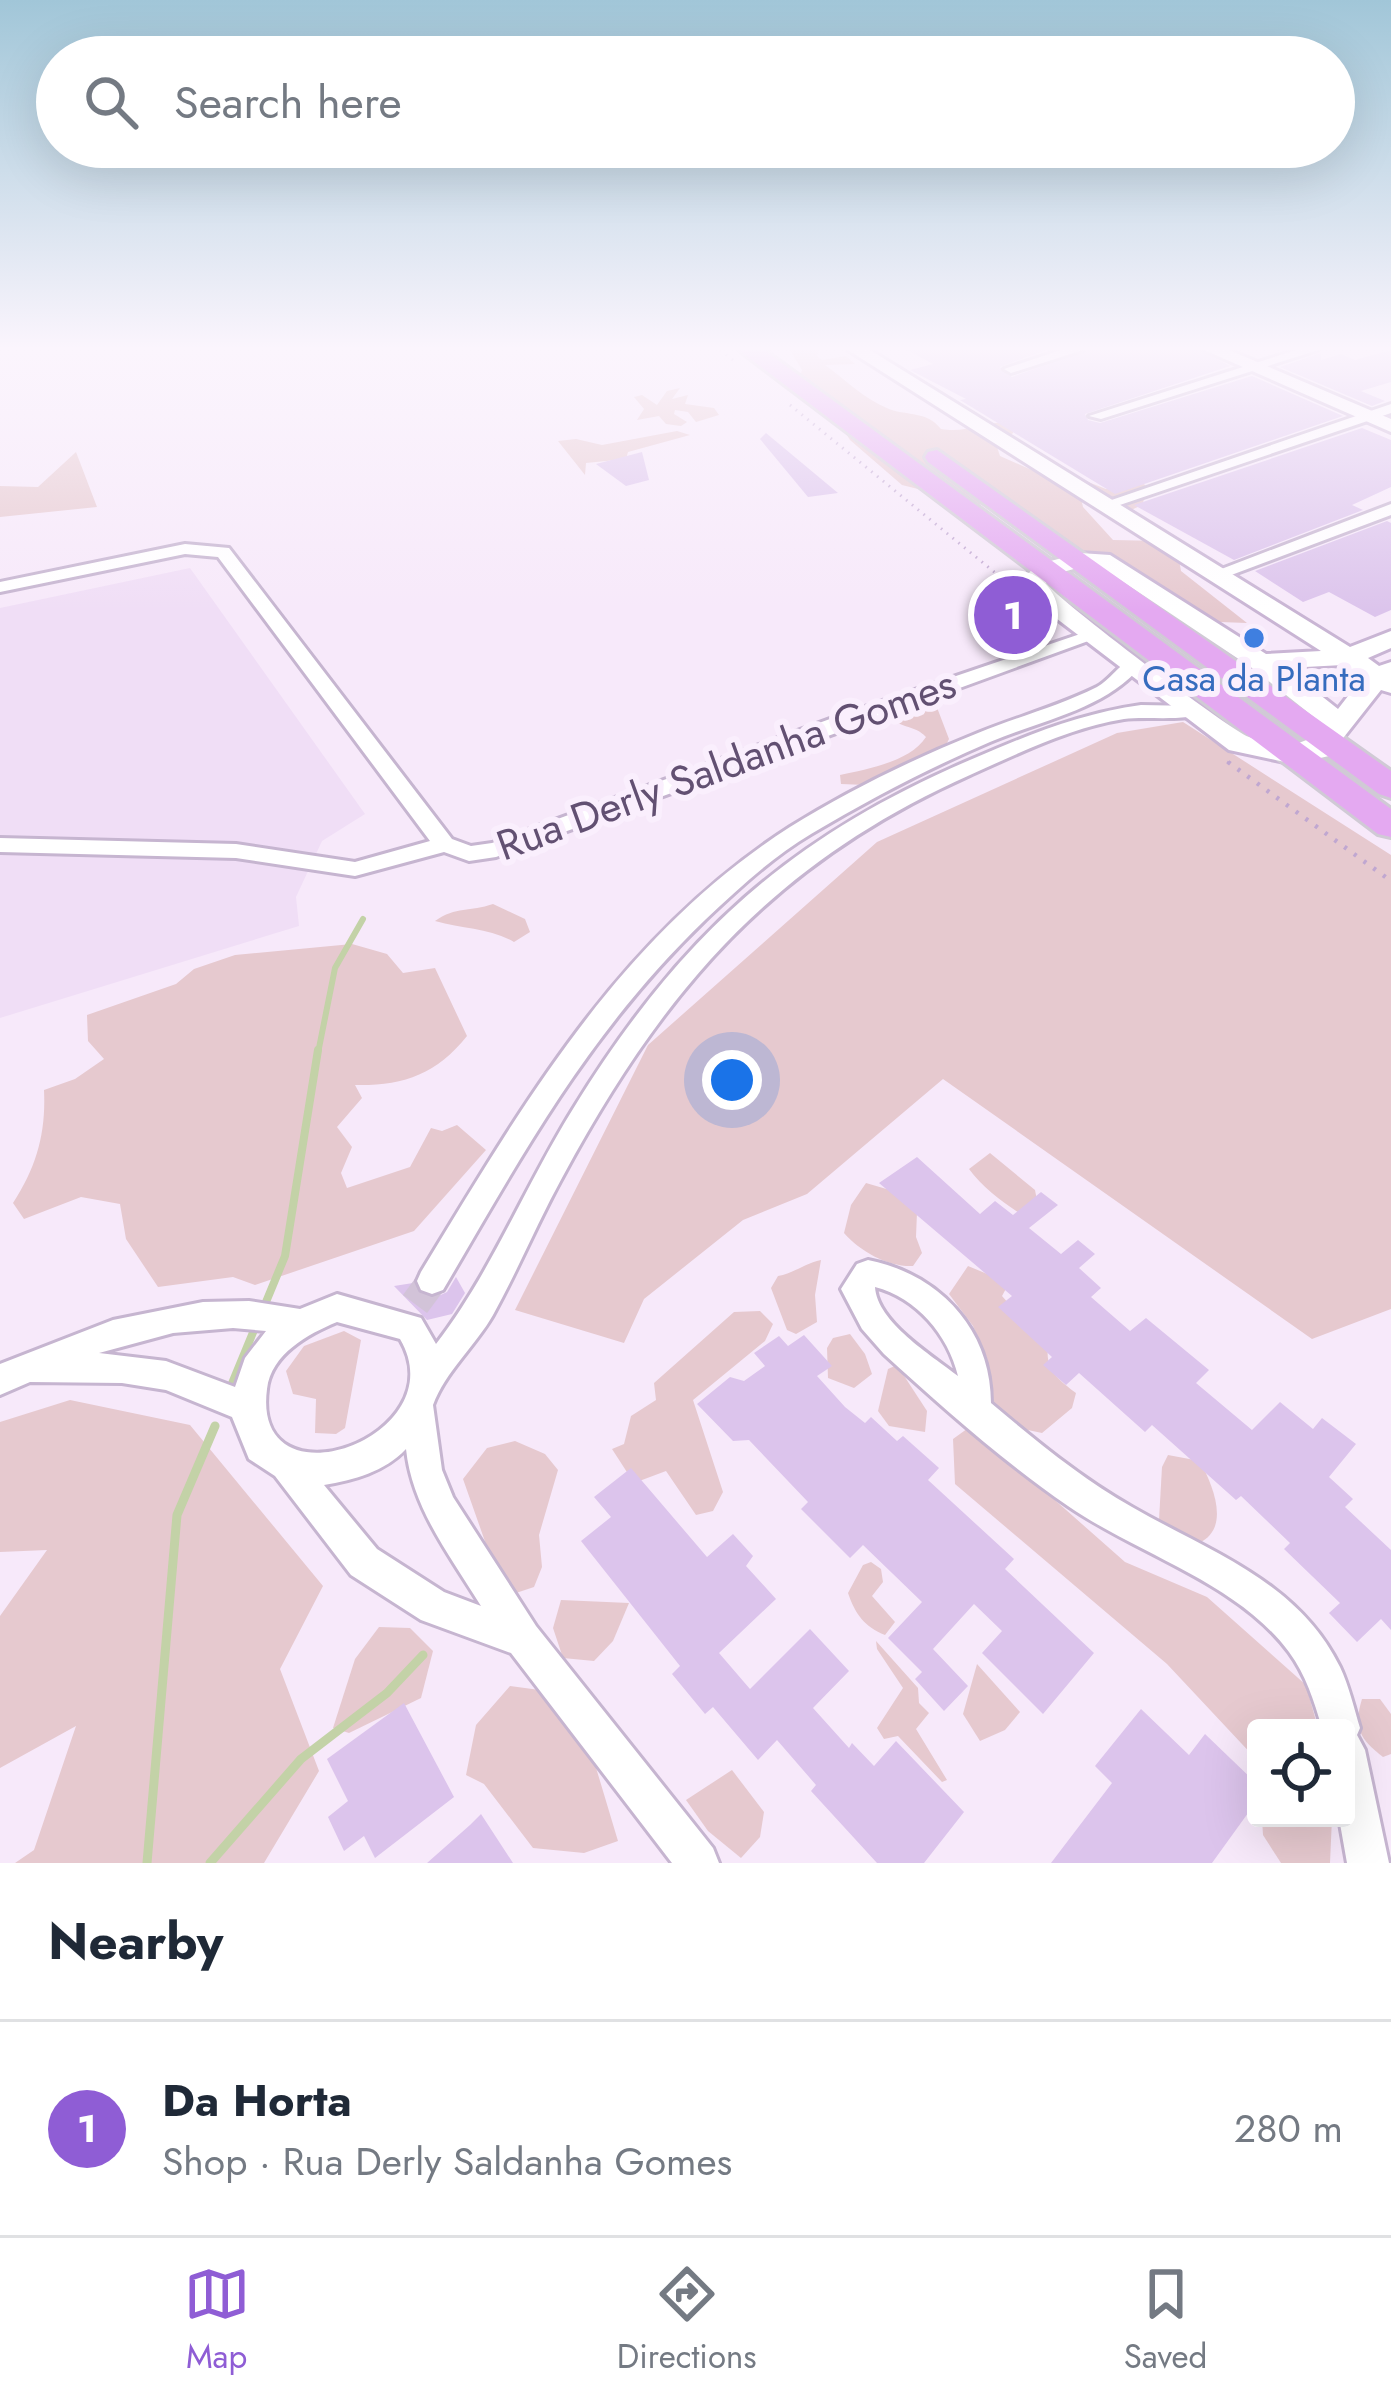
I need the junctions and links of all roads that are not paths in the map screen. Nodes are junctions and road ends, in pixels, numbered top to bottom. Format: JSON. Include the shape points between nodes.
{"nodes":[{"id":1,"x":865,"y":437,"type":"edge"},
{"id":2,"x":908,"y":437,"type":"edge"},
{"id":3,"x":996,"y":437,"type":"edge"},
{"id":4,"x":1305,"y":437,"type":"edge"},
{"id":5,"x":1105,"y":505,"type":"junction"},
{"id":6,"x":1391,"y":508,"type":"edge"},
{"id":7,"x":1095,"y":561,"type":"junction"},
{"id":8,"x":1220,"y":573,"type":"junction"},
{"id":9,"x":1039,"y":576,"type":"junction"},
{"id":10,"x":0,"y":587,"type":"edge"},
{"id":11,"x":1093,"y":636,"type":"junction"},
{"id":12,"x":1391,"y":639,"type":"edge"},
{"id":13,"x":1349,"y":657,"type":"junction"},
{"id":14,"x":1261,"y":662,"type":"junction"},
{"id":15,"x":1132,"y":665,"type":"junction"},
{"id":16,"x":1387,"y":677,"type":"edge"},
{"id":17,"x":1194,"y":712,"type":"junction"},
{"id":18,"x":1334,"y":733,"type":"junction"},
{"id":19,"x":1239,"y":744,"type":"junction"},
{"id":20,"x":1294,"y":755,"type":"junction"},
{"id":21,"x":1391,"y":766,"type":"edge"},
{"id":22,"x":1391,"y":787,"type":"edge"},
{"id":23,"x":1391,"y":827,"type":"edge"},
{"id":24,"x":444,"y":844,"type":"junction"},
{"id":25,"x":0,"y":845,"type":"edge"},
{"id":26,"x":416,"y":1303,"type":"junction"},
{"id":27,"x":477,"y":1316,"type":"junction"},
{"id":28,"x":298,"y":1322,"type":"junction"},
{"id":29,"x":9,"y":1376,"type":"edge"},
{"id":30,"x":422,"y":1398,"type":"junction"},
{"id":31,"x":244,"y":1407,"type":"junction"},
{"id":32,"x":975,"y":1410,"type":"dead end"},
{"id":33,"x":289,"y":1468,"type":"junction"},
{"id":34,"x":523,"y":1639,"type":"junction"},
{"id":35,"x":1340,"y":1719,"type":"edge"},
{"id":36,"x":1355,"y":1796,"type":"edge"},
{"id":37,"x":698,"y":1863,"type":"edge"},
{"id":38,"x":1368,"y":1863,"type":"edge"}],
"edges":[{"from":1,"to":9,"type":"main road"},
{"from":2,"to":7,"type":"main road"},
{"from":3,"to":5,"type":"street"},
{"from":4,"to":5,"type":"street"},
{"from":5,"to":8,"type":"street"},
{"from":6,"to":8,"type":"street"},
{"from":7,"to":9,"type":"street"},
{"from":7,"to":14,"type":"street"},
{"from":7,"to":18,"type":"main road"},
{"from":8,"to":13,"type":"street"},
{"from":9,"to":11,"type":"street","via":[[1040,595]]},
{"from":9,"to":20,"type":"main road"},
{"from":10,"to":24,"type":"street","name":"Rua Derly Saldanha Gomes","via":[[185,549],[223,552]]},
{"from":11,"to":15,"type":"street"},
{"from":11,"to":24,"type":"street","name":"Rua Derly Saldanha Gomes","via":[[496,850],[469,854]]},
{"from":12,"to":13,"type":"street"},
{"from":13,"to":14,"type":"street"},
{"from":13,"to":16,"type":"street"},
{"from":14,"to":18,"type":"street"},
{"from":15,"to":17,"type":"street"},
{"from":15,"to":26,"type":"street","via":[[1108,689],[980,739],[820,821],[735,878],[599,1018]]},
{"from":16,"to":18,"type":"street"},
{"from":17,"to":19,"type":"street"},
{"from":17,"to":27,"type":"street","via":[[1130,709],[1095,717],[978,763],[904,799],[775,883],[706,945],[653,1011],[517,1234]]},
{"from":18,"to":20,"type":"street","via":[[1318,751]]},
{"from":18,"to":21,"type":"main road"},
{"from":18,"to":22,"type":"main road"},
{"from":19,"to":20,"type":"street"},
{"from":19,"to":23,"type":"main road","via":[[1338,805]]},
{"from":20,"to":23,"type":"main road"},
{"from":24,"to":25,"type":"street","via":[[355,869],[236,851]]},
{"from":26,"to":27,"type":"street","via":[[446,1270],[462,1267],[482,1283]]},
{"from":26,"to":28,"type":"street","via":[[337,1308]]},
{"from":26,"to":30,"type":"street","via":[[410,1328],[428,1361]]},
{"from":27,"to":30,"type":"street"},
{"from":28,"to":29,"type":"street","via":[[233,1314],[170,1322]]},
{"from":28,"to":31,"type":"street","via":[[258,1359]]},
{"from":29,"to":31,"type":"street","via":[[131,1365]]},
{"from":30,"to":33,"type":"street","via":[[386,1450],[338,1471]]},
{"from":30,"to":34,"type":"street","via":[[424,1470]]},
{"from":31,"to":33,"type":"street","via":[[261,1450]]},
{"from":32,"to":35,"type":"street","via":[[1079,1494],[1272,1604],[1308,1641]]},
{"from":33,"to":34,"type":"street","via":[[364,1562],[434,1607]]},
{"from":34,"to":37,"type":"street"},
{"from":36,"to":38,"type":"street"}]}
